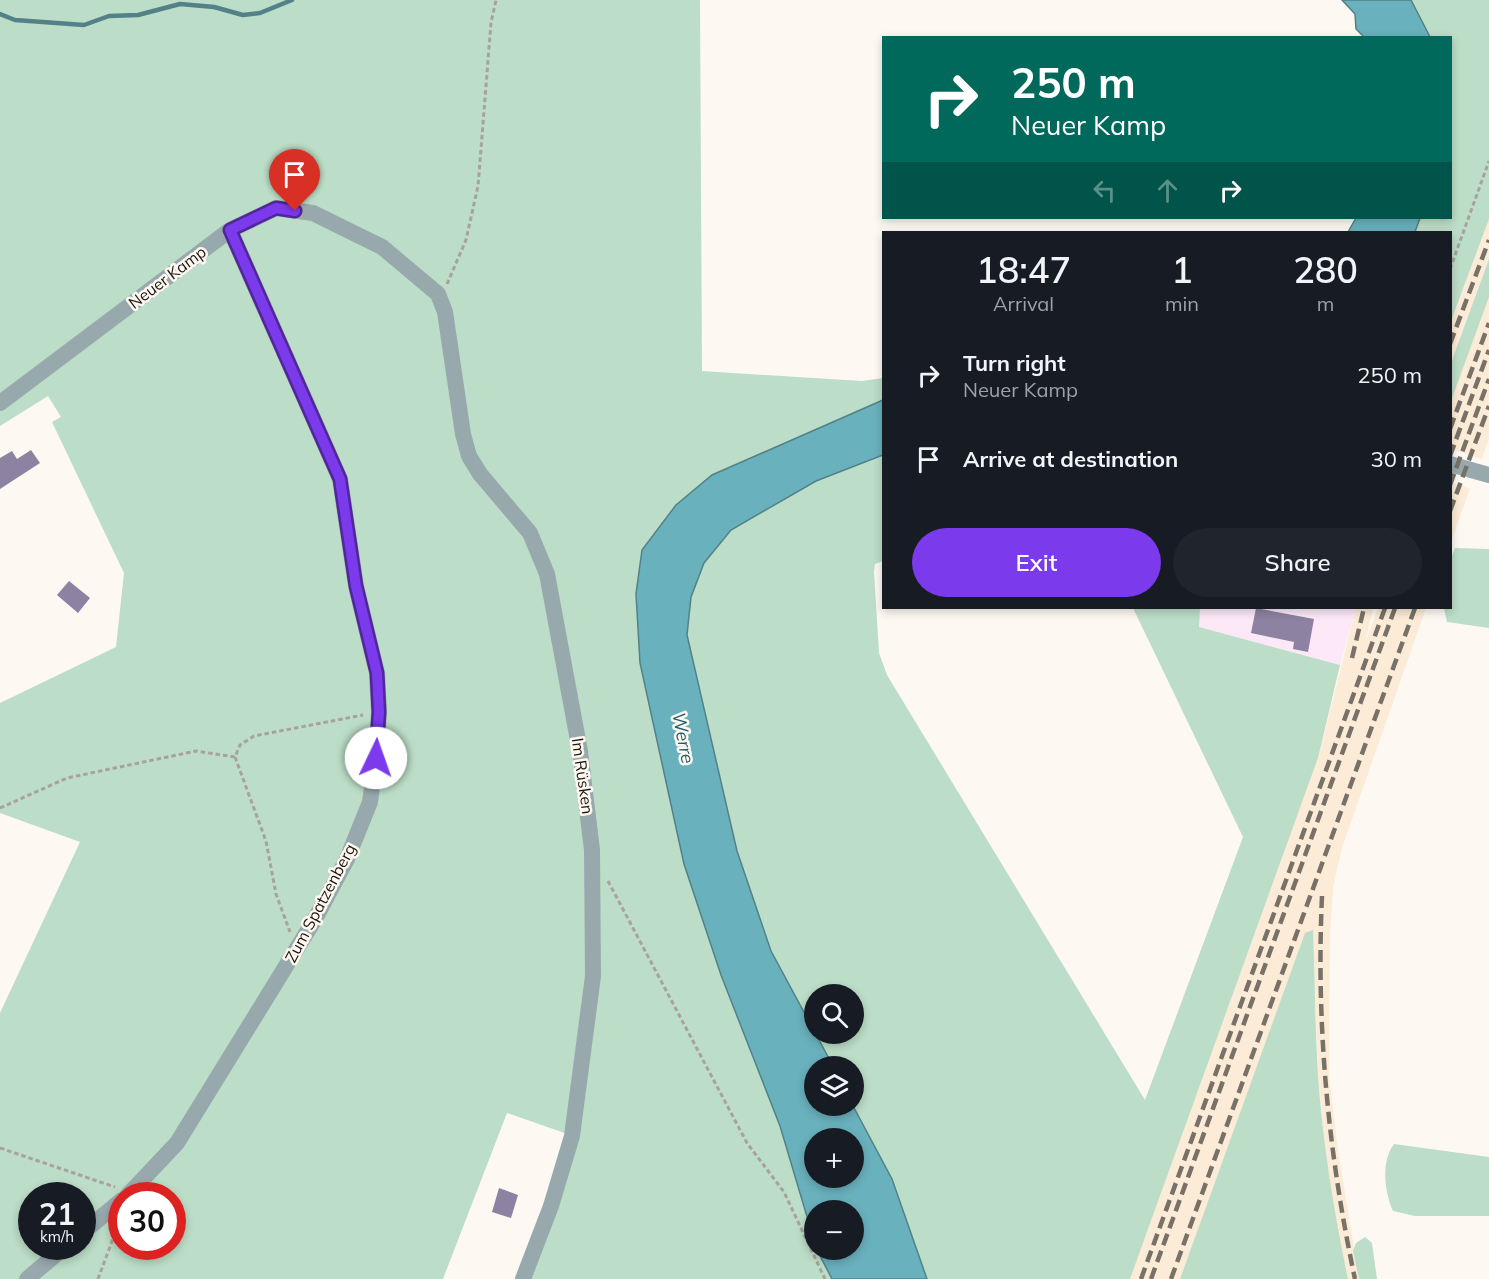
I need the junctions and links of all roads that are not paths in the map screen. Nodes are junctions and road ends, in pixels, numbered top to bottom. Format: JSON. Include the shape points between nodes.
{"nodes":[{"id":1,"x":230,"y":230,"type":"junction"},
{"id":2,"x":438,"y":294,"type":"joint"},
{"id":3,"x":0,"y":403,"type":"edge"},
{"id":4,"x":1452,"y":465,"type":"edge"},
{"id":5,"x":1489,"y":475,"type":"edge"},
{"id":6,"x":139,"y":1182,"type":"edge"},
{"id":7,"x":108,"y":1211,"type":"edge"},
{"id":8,"x":96,"y":1221,"type":"edge"},
{"id":9,"x":49,"y":1260,"type":"edge"},
{"id":10,"x":27,"y":1279,"type":"edge"},
{"id":11,"x":522,"y":1279,"type":"edge"}],
"edges":[{"from":1,"to":2,"type":"street","name":"Neuer Kamp","via":[[276,208],[313,213],[382,247]]},
{"from":1,"to":3,"type":"street","name":"Neuer Kamp"},
{"from":1,"to":6,"type":"street","name":"Zum Spatzenberg","via":[[340,479],[356,586],[377,673],[379,712],[370,801],[347,859],[297,949],[177,1143]]},
{"from":2,"to":11,"type":"street","name":"Im Rüsken","via":[[445,312],[469,456],[530,533],[547,574],[580,751],[592,850],[593,976],[572,1136],[551,1206]]},
{"from":4,"to":5,"type":"street"},
{"from":7,"to":8,"type":"street","name":"Zum Spatzenberg"},
{"from":9,"to":10,"type":"street"}]}
